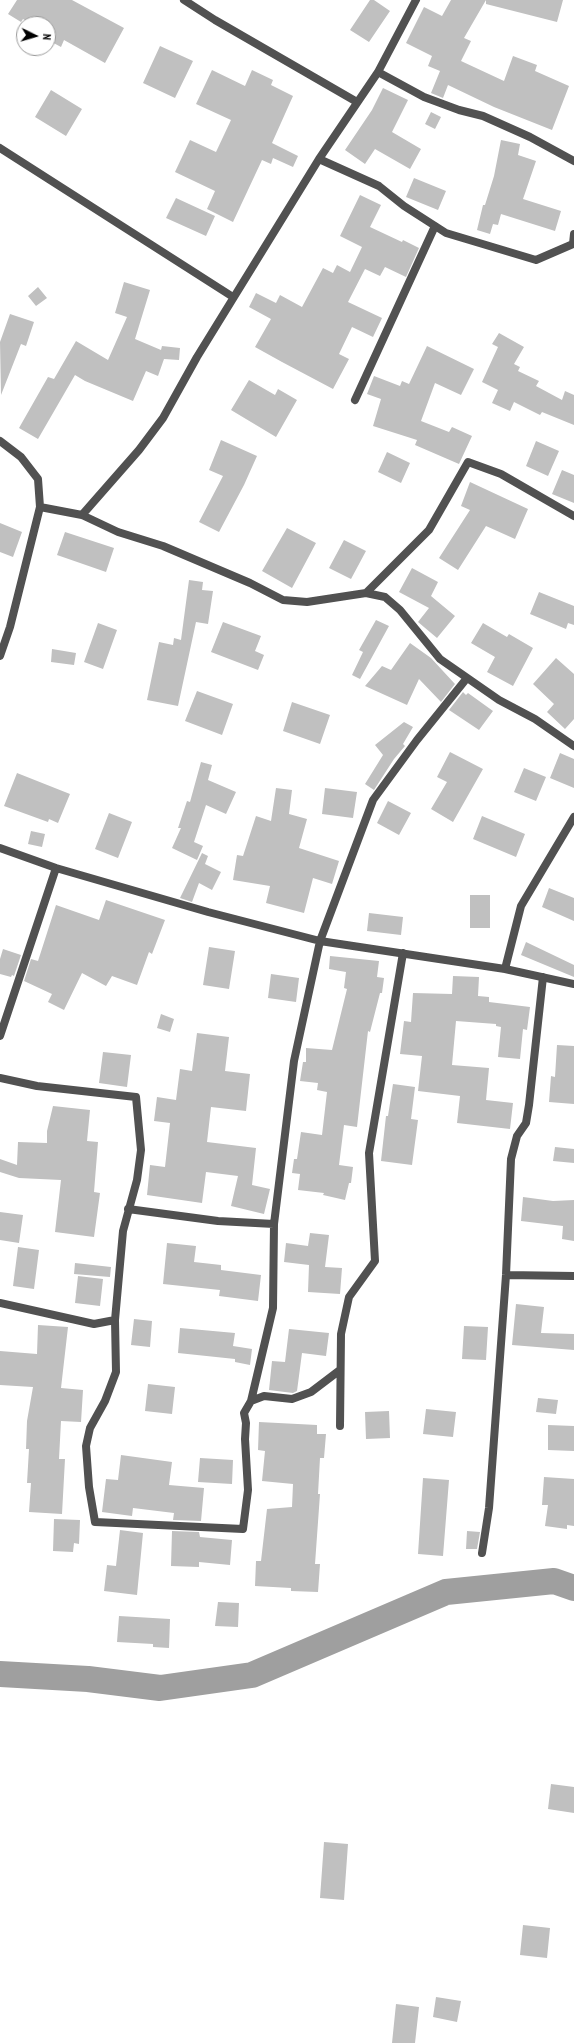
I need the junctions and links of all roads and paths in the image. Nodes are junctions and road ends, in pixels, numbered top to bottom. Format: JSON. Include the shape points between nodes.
{"nodes":[{"id":1,"x":184,"y":0,"type":"edge"},
{"id":2,"x":416,"y":0,"type":"edge"},
{"id":3,"x":378,"y":72,"type":"junction"},
{"id":4,"x":358,"y":102,"type":"junction"},
{"id":5,"x":0,"y":148,"type":"edge"},
{"id":6,"x":319,"y":159,"type":"junction"},
{"id":7,"x":574,"y":161,"type":"edge"},
{"id":8,"x":435,"y":226,"type":"junction"},
{"id":9,"x":574,"y":234,"type":"edge"},
{"id":10,"x":574,"y":245,"type":"edge"},
{"id":11,"x":234,"y":297,"type":"junction"},
{"id":12,"x":355,"y":400,"type":"dead end"},
{"id":13,"x":0,"y":441,"type":"edge"},
{"id":14,"x":40,"y":507,"type":"junction"},
{"id":15,"x":82,"y":515,"type":"junction"},
{"id":16,"x":574,"y":516,"type":"edge"},
{"id":17,"x":366,"y":593,"type":"junction"},
{"id":18,"x":0,"y":656,"type":"edge"},
{"id":19,"x":468,"y":678,"type":"junction"},
{"id":20,"x":574,"y":746,"type":"edge"},
{"id":21,"x":574,"y":817,"type":"edge"},
{"id":22,"x":0,"y":848,"type":"edge"},
{"id":23,"x":56,"y":868,"type":"junction"},
{"id":24,"x":320,"y":941,"type":"junction"},
{"id":25,"x":403,"y":953,"type":"junction"},
{"id":26,"x":505,"y":969,"type":"junction"},
{"id":27,"x":543,"y":977,"type":"junction"},
{"id":28,"x":574,"y":984,"type":"edge"},
{"id":29,"x":0,"y":1036,"type":"edge"},
{"id":30,"x":0,"y":1078,"type":"edge"},
{"id":31,"x":128,"y":1209,"type":"junction"},
{"id":32,"x":274,"y":1224,"type":"junction"},
{"id":33,"x":506,"y":1276,"type":"junction"},
{"id":34,"x":574,"y":1276,"type":"edge"},
{"id":35,"x":0,"y":1303,"type":"edge"},
{"id":36,"x":115,"y":1320,"type":"junction"},
{"id":37,"x":340,"y":1370,"type":"junction"},
{"id":38,"x":251,"y":1401,"type":"junction"},
{"id":39,"x":340,"y":1426,"type":"dead end"},
{"id":40,"x":482,"y":1553,"type":"dead end"}],
"edges":[{"from":1,"to":4,"type":"street"},
{"from":2,"to":3,"type":"street"},
{"from":3,"to":4,"type":"street"},
{"from":3,"to":7,"type":"street","via":[[424,97],[484,116]]},
{"from":4,"to":6,"type":"street"},
{"from":5,"to":11,"type":"street"},
{"from":6,"to":8,"type":"street","via":[[379,186]]},
{"from":6,"to":11,"type":"street"},
{"from":8,"to":10,"type":"street","via":[[446,233],[536,260]]},
{"from":8,"to":12,"type":"street"},
{"from":9,"to":10,"type":"street"},
{"from":11,"to":15,"type":"street","via":[[163,418],[139,450]]},
{"from":13,"to":14,"type":"street","via":[[21,457],[38,480]]},
{"from":14,"to":15,"type":"street"},
{"from":14,"to":18,"type":"street","via":[[10,627]]},
{"from":15,"to":17,"type":"street","via":[[118,532],[163,546],[283,600],[306,602]]},
{"from":16,"to":17,"type":"street","via":[[501,474],[468,462],[429,530]]},
{"from":17,"to":19,"type":"street","via":[[385,597],[400,610],[440,659]]},
{"from":19,"to":20,"type":"street"},
{"from":19,"to":24,"type":"street","via":[[417,740],[373,800]]},
{"from":21,"to":26,"type":"street","via":[[521,906]]},
{"from":22,"to":23,"type":"street"},
{"from":23,"to":24,"type":"street"},
{"from":23,"to":29,"type":"street"},
{"from":24,"to":25,"type":"street"},
{"from":24,"to":32,"type":"street","via":[[294,1060]]},
{"from":25,"to":26,"type":"street"},
{"from":25,"to":37,"type":"street","via":[[369,1153],[375,1261],[349,1297],[341,1334]]},
{"from":26,"to":27,"type":"street"},
{"from":27,"to":28,"type":"street"},
{"from":27,"to":33,"type":"street","via":[[526,1123],[517,1136],[511,1159]]},
{"from":30,"to":31,"type":"street","via":[[37,1086],[136,1097],[141,1150],[137,1180]]},
{"from":31,"to":32,"type":"street","via":[[218,1221]]},
{"from":31,"to":36,"type":"street","via":[[123,1231]]},
{"from":32,"to":38,"type":"street","via":[[273,1308]]},
{"from":33,"to":34,"type":"street"},
{"from":33,"to":40,"type":"street","via":[[489,1508]]},
{"from":35,"to":36,"type":"street","via":[[94,1324]]},
{"from":36,"to":38,"type":"street","via":[[116,1372],[90,1428],[86,1446],[95,1522],[243,1529],[248,1490],[244,1414]]},
{"from":37,"to":38,"type":"street","via":[[312,1392],[292,1399],[264,1396]]},
{"from":37,"to":39,"type":"street"}]}
